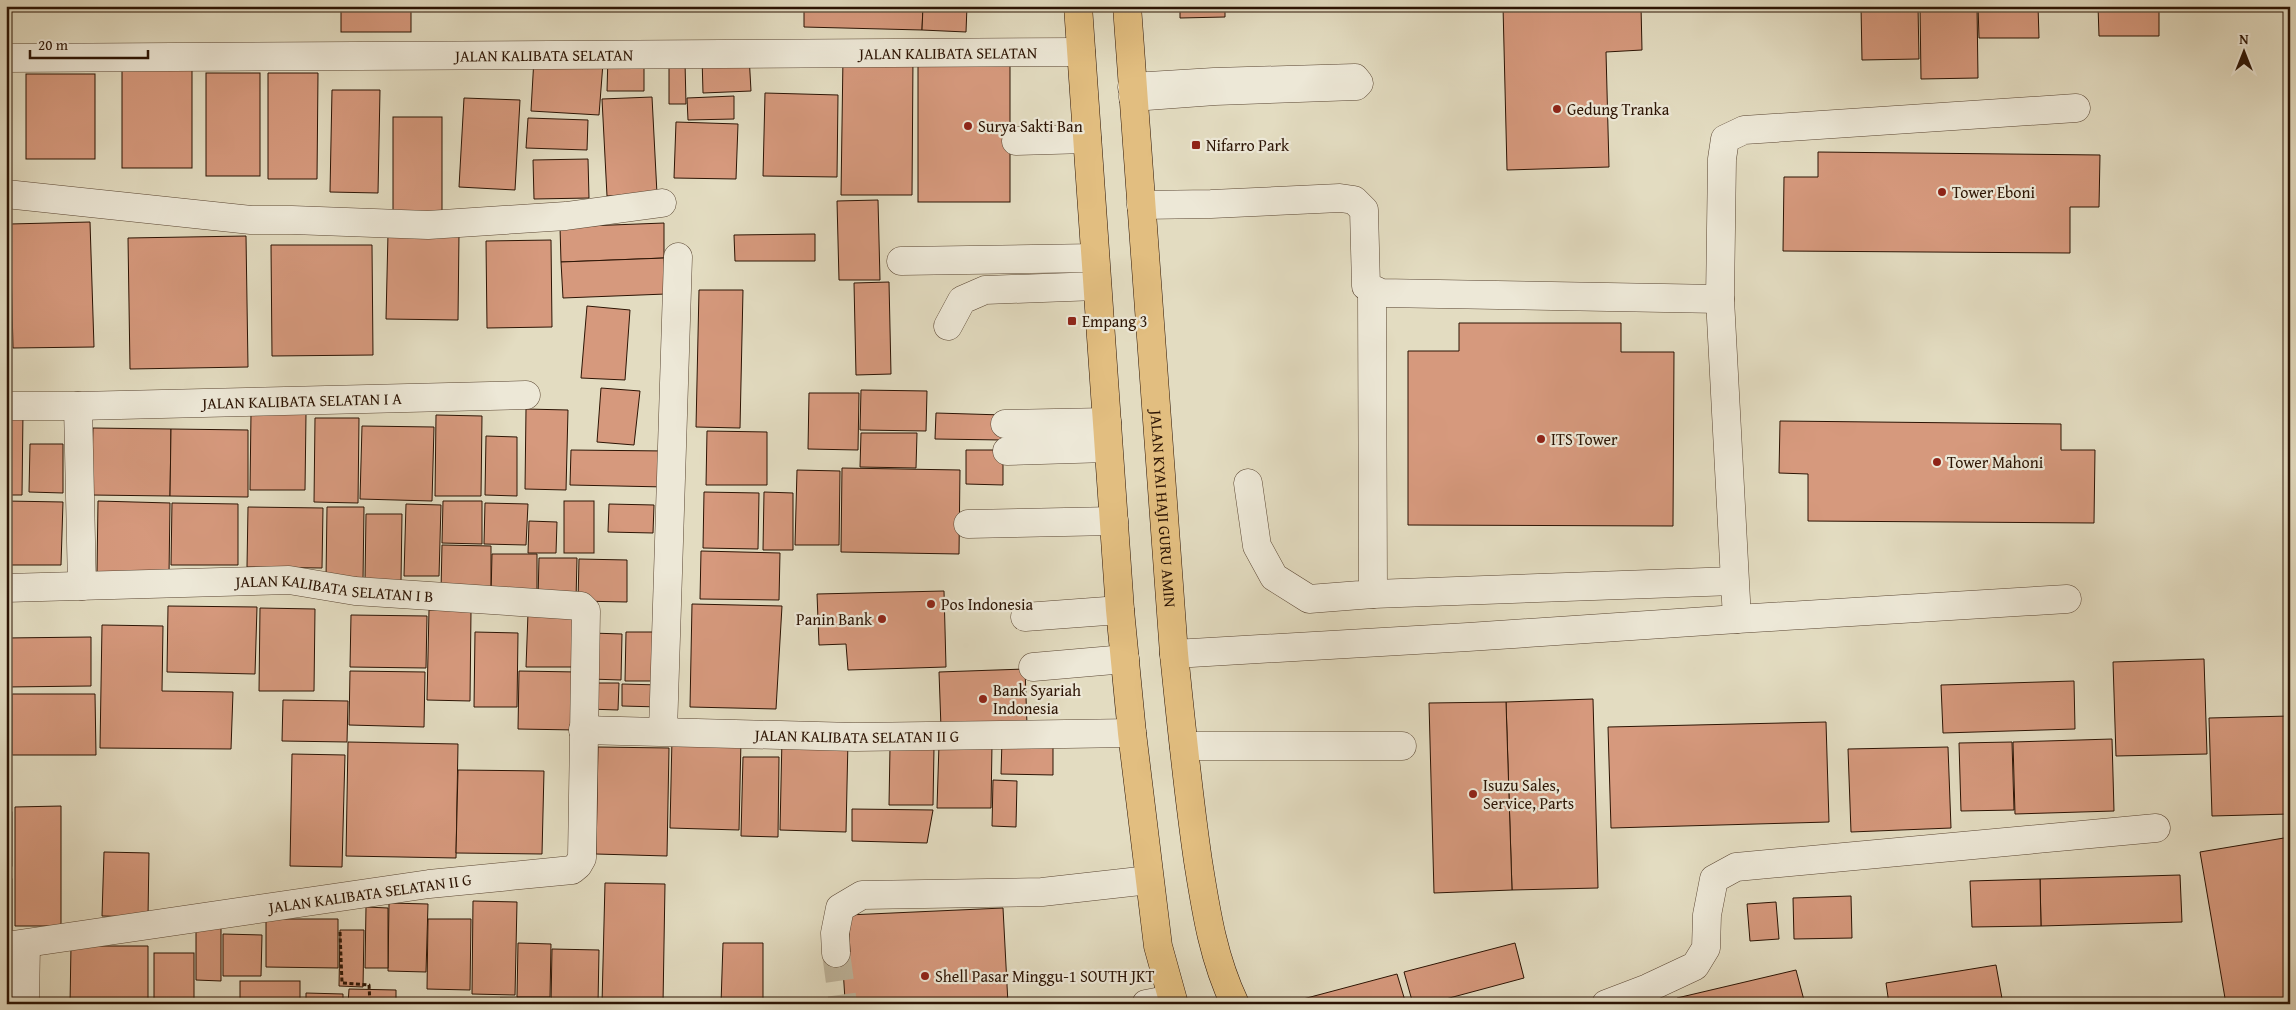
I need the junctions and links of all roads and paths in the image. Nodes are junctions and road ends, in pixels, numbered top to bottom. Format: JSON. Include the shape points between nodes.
{"nodes":[{"id":1,"x":1078,"y":6,"type":"edge"},
{"id":2,"x":1127,"y":6,"type":"edge"},
{"id":3,"x":1081,"y":52,"type":"junction"},
{"id":4,"x":6,"y":58,"type":"edge"},
{"id":5,"x":1132,"y":92,"type":"junction"},
{"id":6,"x":2076,"y":108,"type":"dead end"},
{"id":7,"x":1077,"y":139,"type":"junction"},
{"id":8,"x":1025,"y":140,"type":"dead end"},
{"id":9,"x":6,"y":194,"type":"edge"},
{"id":10,"x":662,"y":203,"type":"dead end"},
{"id":11,"x":1141,"y":205,"type":"junction"},
{"id":12,"x":678,"y":257,"type":"dead end"},
{"id":13,"x":1095,"y":258,"type":"junction"},
{"id":14,"x":901,"y":261,"type":"dead end"},
{"id":15,"x":1097,"y":286,"type":"junction"},
{"id":16,"x":1372,"y":290,"type":"junction"},
{"id":17,"x":1720,"y":299,"type":"junction"},
{"id":18,"x":948,"y":326,"type":"dead end"},
{"id":19,"x":526,"y":395,"type":"dead end"},
{"id":20,"x":6,"y":406,"type":"edge"},
{"id":21,"x":78,"y":406,"type":"junction"},
{"id":22,"x":1094,"y":422,"type":"junction"},
{"id":23,"x":1095,"y":449,"type":"junction"},
{"id":24,"x":1248,"y":483,"type":"dead end"},
{"id":25,"x":1100,"y":521,"type":"junction"},
{"id":26,"x":968,"y":524,"type":"dead end"},
{"id":27,"x":1734,"y":581,"type":"junction"},
{"id":28,"x":82,"y":586,"type":"junction"},
{"id":29,"x":6,"y":588,"type":"edge"},
{"id":30,"x":1373,"y":594,"type":"junction"},
{"id":31,"x":2067,"y":599,"type":"dead end"},
{"id":32,"x":584,"y":608,"type":"joint"},
{"id":33,"x":1108,"y":610,"type":"junction"},
{"id":34,"x":1025,"y":617,"type":"dead end"},
{"id":35,"x":1737,"y":619,"type":"junction"},
{"id":36,"x":1174,"y":654,"type":"junction"},
{"id":37,"x":1116,"y":660,"type":"junction"},
{"id":38,"x":1033,"y":666,"type":"dead end"},
{"id":39,"x":583,"y":730,"type":"junction"},
{"id":40,"x":663,"y":731,"type":"junction"},
{"id":41,"x":1109,"y":733,"type":"junction"},
{"id":42,"x":1184,"y":746,"type":"junction"},
{"id":43,"x":1402,"y":746,"type":"dead end"},
{"id":44,"x":2156,"y":828,"type":"dead end"},
{"id":45,"x":1136,"y":882,"type":"junction"},
{"id":46,"x":338,"y":896,"type":"junction"},
{"id":47,"x":16,"y":945,"type":"edge"},
{"id":48,"x":836,"y":953,"type":"tunnel mouth"},
{"id":49,"x":1164,"y":1002,"type":"edge"},
{"id":50,"x":25,"y":1004,"type":"edge"},
{"id":51,"x":370,"y":1004,"type":"edge"},
{"id":52,"x":1235,"y":1004,"type":"edge"},
{"id":53,"x":1606,"y":1004,"type":"edge"}],
"edges":[{"from":1,"to":3,"type":"main road"},
{"from":2,"to":5,"type":"main road","name":"JALAN KYAI HAJI GURU AMIN"},
{"from":3,"to":4,"type":"street","name":"JALAN KALIBATA SELATAN"},
{"from":3,"to":7,"type":"main road"},
{"from":5,"to":5,"type":"street","via":[[1214,82],[1355,78],[1358,83],[1356,86]]},
{"from":5,"to":11,"type":"main road","name":"JALAN KYAI HAJI GURU AMIN"},
{"from":6,"to":17,"type":"street","via":[[1744,130],[1726,139],[1722,159]]},
{"from":7,"to":8,"type":"street"},
{"from":7,"to":13,"type":"main road"},
{"from":9,"to":10,"type":"street","via":[[251,220],[428,225],[566,216]]},
{"from":11,"to":16,"type":"street","via":[[1354,200],[1364,210],[1366,286]]},
{"from":11,"to":36,"type":"main road","name":"JALAN KYAI HAJI GURU AMIN"},
{"from":12,"to":40,"type":"street"},
{"from":13,"to":14,"type":"street"},
{"from":13,"to":15,"type":"main road"},
{"from":15,"to":18,"type":"street","via":[[985,290],[962,300]]},
{"from":15,"to":22,"type":"main road"},
{"from":16,"to":17,"type":"street","via":[[1381,293]]},
{"from":16,"to":30,"type":"street"},
{"from":17,"to":27,"type":"street"},
{"from":19,"to":21,"type":"street","name":"JALAN KALIBATA SELATAN I A"},
{"from":20,"to":21,"type":"street","name":"JALAN KALIBATA SELATAN I A"},
{"from":21,"to":28,"type":"street"},
{"from":22,"to":23,"type":"main road"},
{"from":22,"to":23,"type":"street","via":[[1010,437]]},
{"from":23,"to":25,"type":"main road"},
{"from":24,"to":30,"type":"street","via":[[1257,546],[1274,577],[1309,599]]},
{"from":25,"to":26,"type":"street"},
{"from":25,"to":33,"type":"main road"},
{"from":27,"to":30,"type":"street"},
{"from":27,"to":35,"type":"street"},
{"from":28,"to":29,"type":"street","name":"JALAN KALIBATA SELATAN I B"},
{"from":28,"to":32,"type":"street","name":"JALAN KALIBATA SELATAN I B","via":[[289,580],[355,591]]},
{"from":31,"to":35,"type":"street"},
{"from":32,"to":39,"type":"street","name":"JALAN KALIBATA SELATAN II G"},
{"from":33,"to":34,"type":"street"},
{"from":33,"to":37,"type":"main road"},
{"from":35,"to":36,"type":"street"},
{"from":36,"to":42,"type":"main road","name":"JALAN KYAI HAJI GURU AMIN"},
{"from":37,"to":38,"type":"street"},
{"from":37,"to":41,"type":"main road"},
{"from":39,"to":40,"type":"street","name":"JALAN KALIBATA SELATAN II G"},
{"from":39,"to":46,"type":"street","name":"JALAN KALIBATA SELATAN II G","via":[[582,858],[572,870]]},
{"from":40,"to":41,"type":"street","name":"JALAN KALIBATA SELATAN II G","via":[[855,736]]},
{"from":41,"to":45,"type":"main road"},
{"from":42,"to":43,"type":"street"},
{"from":42,"to":52,"type":"main road","name":"JALAN KYAI HAJI GURU AMIN","via":[[1209,930],[1222,978]]},
{"from":44,"to":53,"type":"street","via":[[1736,867],[1714,879],[1707,915],[1706,948],[1695,966]]},
{"from":45,"to":48,"type":"street","via":[[1042,892],[862,895],[840,908],[835,933]]},
{"from":45,"to":49,"type":"main road","via":[[1158,946]]},
{"from":46,"to":47,"type":"street","name":"JALAN KALIBATA SELATAN II G"},
{"from":46,"to":51,"type":"path","via":[[342,983],[369,985]]},
{"from":47,"to":50,"type":"street"}]}
